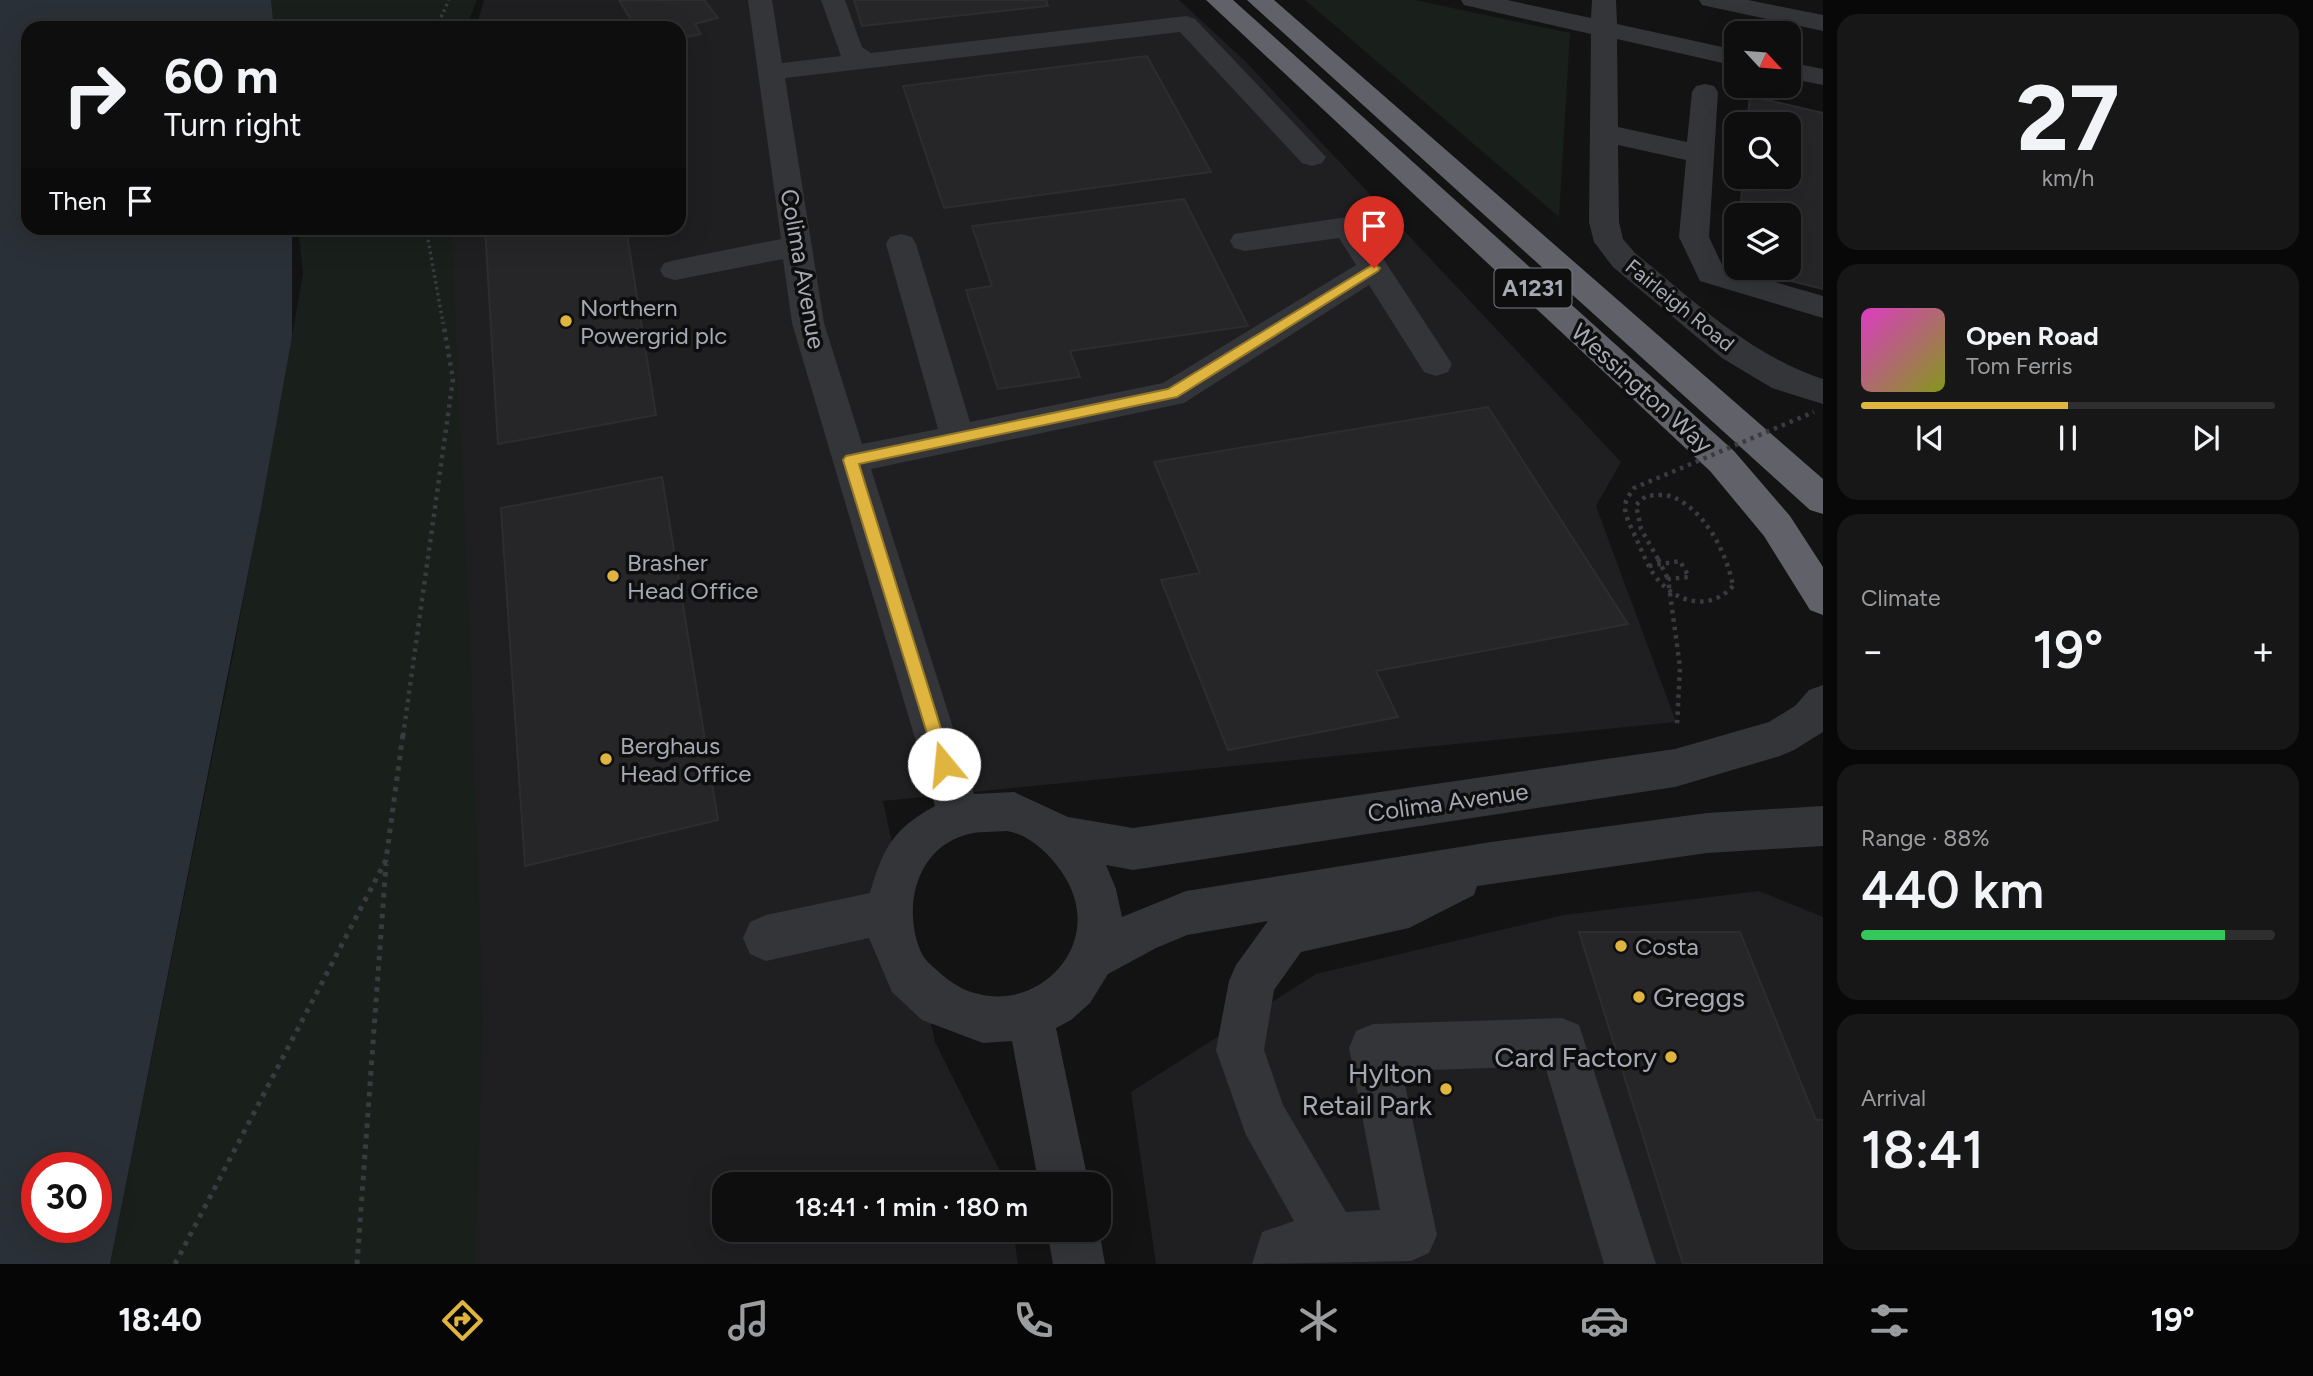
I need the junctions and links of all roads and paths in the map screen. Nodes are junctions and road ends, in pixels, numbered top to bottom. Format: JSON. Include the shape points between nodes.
{"nodes":[{"id":1,"x":449,"y":0,"type":"edge"},
{"id":2,"x":760,"y":0,"type":"edge"},
{"id":3,"x":833,"y":0,"type":"edge"},
{"id":4,"x":1218,"y":0,"type":"edge"},
{"id":5,"x":1259,"y":0,"type":"edge"},
{"id":6,"x":1473,"y":0,"type":"edge"},
{"id":7,"x":1711,"y":0,"type":"edge"},
{"id":8,"x":1604,"y":15,"type":"edge"},
{"id":9,"x":439,"y":21,"type":"edge"},
{"id":10,"x":1823,"y":23,"type":"edge"},
{"id":11,"x":1724,"y":54,"type":"edge"},
{"id":12,"x":866,"y":61,"type":"junction"},
{"id":13,"x":771,"y":72,"type":"junction"},
{"id":14,"x":1801,"y":73,"type":"edge"},
{"id":15,"x":1823,"y":77,"type":"edge"},
{"id":16,"x":1705,"y":92,"type":"dead end"},
{"id":17,"x":1604,"y":133,"type":"junction"},
{"id":18,"x":1700,"y":154,"type":"junction"},
{"id":19,"x":1312,"y":158,"type":"dead end"},
{"id":20,"x":427,"y":235,"type":"edge"},
{"id":21,"x":1245,"y":241,"type":"dead end"},
{"id":22,"x":901,"y":244,"type":"dead end"},
{"id":23,"x":797,"y":246,"type":"junction"},
{"id":24,"x":1374,"y":268,"type":"junction"},
{"id":25,"x":675,"y":270,"type":"dead end"},
{"id":26,"x":1823,"y":307,"type":"edge"},
{"id":27,"x":1436,"y":364,"type":"dead end"},
{"id":28,"x":1819,"y":402,"type":"edge"},
{"id":29,"x":958,"y":438,"type":"junction"},
{"id":30,"x":851,"y":460,"type":"junction"},
{"id":31,"x":1823,"y":500,"type":"edge"},
{"id":32,"x":1650,"y":566,"type":"junction"},
{"id":33,"x":1668,"y":579,"type":"junction"},
{"id":34,"x":1823,"y":599,"type":"edge"},
{"id":35,"x":1823,"y":703,"type":"edge"},
{"id":36,"x":1675,"y":768,"type":"junction"},
{"id":37,"x":959,"y":814,"type":"junction"},
{"id":38,"x":1823,"y":826,"type":"edge"},
{"id":39,"x":1059,"y":834,"type":"junction"},
{"id":40,"x":386,"y":860,"type":"junction"},
{"id":41,"x":1491,"y":863,"type":"junction"},
{"id":42,"x":886,"y":912,"type":"junction"},
{"id":43,"x":766,"y":938,"type":"dead end"},
{"id":44,"x":1093,"y":957,"type":"junction"},
{"id":45,"x":1030,"y":1015,"type":"junction"},
{"id":46,"x":1061,"y":1172,"type":"edge"},
{"id":47,"x":1332,"y":1238,"type":"junction"},
{"id":48,"x":1075,"y":1242,"type":"edge"},
{"id":49,"x":174,"y":1264,"type":"edge"},
{"id":50,"x":357,"y":1264,"type":"edge"},
{"id":51,"x":1079,"y":1264,"type":"edge"},
{"id":52,"x":1278,"y":1264,"type":"edge"},
{"id":53,"x":1630,"y":1264,"type":"edge"}],
"edges":[{"from":1,"to":9,"type":"path"},
{"from":2,"to":13,"type":"street","name":"Colima Avenue"},
{"from":3,"to":12,"type":"street","via":[[850,51]]},
{"from":4,"to":34,"type":"highway","name":"Wessington Way","number":"A1231","via":[[1722,461],[1777,526]]},
{"from":5,"to":31,"type":"highway","name":"Wessington Way","number":"A1231"},
{"from":6,"to":8,"type":"street"},
{"from":7,"to":10,"type":"street"},
{"from":8,"to":11,"type":"street"},
{"from":8,"to":17,"type":"street","name":"Fairleigh Road"},
{"from":12,"to":13,"type":"street"},
{"from":12,"to":19,"type":"street","via":[[1186,24]]},
{"from":13,"to":23,"type":"street","name":"Colima Avenue"},
{"from":14,"to":15,"type":"street"},
{"from":16,"to":18,"type":"street"},
{"from":17,"to":18,"type":"street"},
{"from":17,"to":28,"type":"street","name":"Fairleigh Road","via":[[1604,222],[1609,242],[1624,260],[1733,350]]},
{"from":18,"to":26,"type":"street","via":[[1694,237],[1711,274]]},
{"from":20,"to":40,"type":"path","via":[[453,379]]},
{"from":21,"to":24,"type":"street","via":[[1347,227]]},
{"from":22,"to":29,"type":"street"},
{"from":23,"to":25,"type":"street"},
{"from":23,"to":30,"type":"street","name":"Colima Avenue","via":[[808,323]]},
{"from":24,"to":27,"type":"street"},
{"from":24,"to":29,"type":"street","via":[[1172,394]]},
{"from":28,"to":32,"type":"path","bridge":true,"via":[[1634,488],[1625,510]]},
{"from":29,"to":30,"type":"street"},
{"from":30,"to":37,"type":"street","name":"Colima Avenue"},
{"from":32,"to":33,"type":"path","via":[[1680,561],[1689,577]]},
{"from":32,"to":33,"type":"path","bridge":true,"via":[[1660,582],[1691,601],[1712,603],[1725,598],[1733,586],[1731,571],[1698,514],[1676,498],[1646,496],[1636,505],[1641,529]]},
{"from":33,"to":36,"type":"path","via":[[1680,667]]},
{"from":35,"to":36,"type":"street","name":"Colima Avenue","via":[[1809,719],[1780,737]]},
{"from":36,"to":39,"type":"street","name":"Colima Avenue","via":[[1133,849]]},
{"from":37,"to":39,"type":"street","via":[[1008,811]]},
{"from":37,"to":42,"type":"street","via":[[928,830],[898,864]]},
{"from":38,"to":41,"type":"street","via":[[1707,833]]},
{"from":39,"to":44,"type":"street","via":[[1082,861],[1096,892],[1099,929]]},
{"from":40,"to":49,"type":"path"},
{"from":40,"to":50,"type":"path"},
{"from":41,"to":44,"type":"street","via":[[1186,913]]},
{"from":41,"to":47,"type":"street","via":[[1409,906],[1288,932],[1252,981],[1240,1051],[1263,1118]]},
{"from":42,"to":43,"type":"street"},
{"from":42,"to":45,"type":"street","via":[[898,959],[920,990],[948,1009],[985,1020]]},
{"from":44,"to":45,"type":"street","via":[[1058,1002]]},
{"from":45,"to":46,"type":"street"},
{"from":47,"to":52,"type":"street","via":[[1280,1250]]},
{"from":47,"to":53,"type":"street","via":[[1411,1235],[1373,1048],[1562,1042]]},
{"from":48,"to":51,"type":"street"}]}
